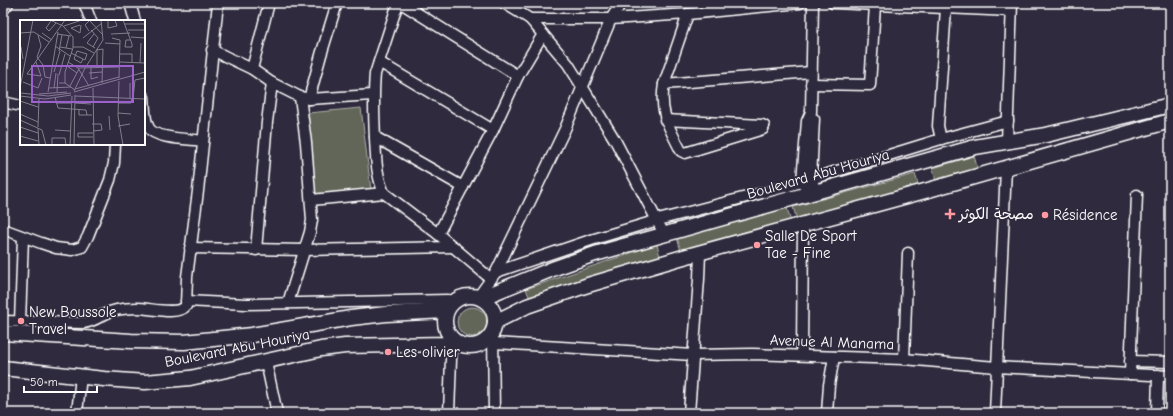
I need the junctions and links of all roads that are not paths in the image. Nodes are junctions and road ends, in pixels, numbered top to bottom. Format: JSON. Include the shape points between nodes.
{"nodes":[{"id":1,"x":6,"y":3,"type":"edge"},
{"id":2,"x":84,"y":3,"type":"edge"},
{"id":3,"x":130,"y":3,"type":"edge"},
{"id":4,"x":218,"y":3,"type":"edge"},
{"id":5,"x":269,"y":3,"type":"edge"},
{"id":6,"x":337,"y":3,"type":"edge"},
{"id":7,"x":398,"y":3,"type":"edge"},
{"id":8,"x":402,"y":3,"type":"edge"},
{"id":9,"x":504,"y":3,"type":"edge"},
{"id":10,"x":621,"y":3,"type":"edge"},
{"id":11,"x":800,"y":3,"type":"edge"},
{"id":12,"x":812,"y":3,"type":"edge"},
{"id":13,"x":833,"y":3,"type":"edge"},
{"id":14,"x":750,"y":5,"type":"edge"},
{"id":15,"x":874,"y":5,"type":"junction"},
{"id":16,"x":913,"y":5,"type":"edge"},
{"id":17,"x":3,"y":7,"type":"edge"},
{"id":18,"x":1012,"y":7,"type":"edge"},
{"id":19,"x":946,"y":8,"type":"junction"},
{"id":20,"x":688,"y":14,"type":"junction"},
{"id":21,"x":530,"y":18,"type":"junction"},
{"id":22,"x":611,"y":19,"type":"junction"},
{"id":23,"x":91,"y":20,"type":"edge"},
{"id":24,"x":135,"y":20,"type":"edge"},
{"id":25,"x":543,"y":34,"type":"junction"},
{"id":26,"x":212,"y":50,"type":"junction"},
{"id":27,"x":379,"y":62,"type":"junction"},
{"id":28,"x":252,"y":69,"type":"junction"},
{"id":29,"x":811,"y":72,"type":"junction"},
{"id":30,"x":518,"y":76,"type":"junction"},
{"id":31,"x":272,"y":84,"type":"junction"},
{"id":32,"x":664,"y":84,"type":"junction"},
{"id":33,"x":811,"y":84,"type":"junction"},
{"id":34,"x":583,"y":88,"type":"junction"},
{"id":35,"x":373,"y":95,"type":"junction"},
{"id":36,"x":305,"y":98,"type":"junction"},
{"id":37,"x":3,"y":102,"type":"edge"},
{"id":38,"x":145,"y":105,"type":"edge"},
{"id":39,"x":1170,"y":105,"type":"edge"},
{"id":40,"x":20,"y":106,"type":"edge"},
{"id":41,"x":665,"y":120,"type":"junction"},
{"id":42,"x":1008,"y":121,"type":"junction"},
{"id":43,"x":1170,"y":121,"type":"edge"},
{"id":44,"x":493,"y":130,"type":"junction"},
{"id":45,"x":375,"y":137,"type":"junction"},
{"id":46,"x":941,"y":139,"type":"junction"},
{"id":47,"x":203,"y":141,"type":"junction"},
{"id":48,"x":1007,"y":141,"type":"junction"},
{"id":49,"x":114,"y":145,"type":"edge"},
{"id":50,"x":1006,"y":168,"type":"junction"},
{"id":51,"x":807,"y":179,"type":"junction"},
{"id":52,"x":463,"y":187,"type":"junction"},
{"id":53,"x":384,"y":192,"type":"junction"},
{"id":54,"x":811,"y":194,"type":"junction"},
{"id":55,"x":1137,"y":195,"type":"dead end"},
{"id":56,"x":310,"y":200,"type":"junction"},
{"id":57,"x":658,"y":220,"type":"junction"},
{"id":58,"x":803,"y":224,"type":"junction"},
{"id":59,"x":3,"y":229,"type":"edge"},
{"id":60,"x":438,"y":234,"type":"junction"},
{"id":61,"x":664,"y":234,"type":"junction"},
{"id":62,"x":23,"y":237,"type":"junction"},
{"id":63,"x":454,"y":247,"type":"junction"},
{"id":64,"x":190,"y":248,"type":"junction"},
{"id":65,"x":256,"y":250,"type":"junction"},
{"id":66,"x":304,"y":250,"type":"junction"},
{"id":67,"x":700,"y":253,"type":"junction"},
{"id":68,"x":908,"y":253,"type":"dead end"},
{"id":69,"x":493,"y":276,"type":"junction"},
{"id":70,"x":480,"y":297,"type":"junction"},
{"id":71,"x":186,"y":301,"type":"junction"},
{"id":72,"x":288,"y":303,"type":"junction"},
{"id":73,"x":450,"y":306,"type":"junction"},
{"id":74,"x":3,"y":321,"type":"edge"},
{"id":75,"x":20,"y":322,"type":"junction"},
{"id":76,"x":494,"y":332,"type":"junction"},
{"id":77,"x":3,"y":333,"type":"edge"},
{"id":78,"x":456,"y":342,"type":"junction"},
{"id":79,"x":693,"y":355,"type":"junction"},
{"id":80,"x":802,"y":355,"type":"junction"},
{"id":81,"x":834,"y":357,"type":"junction"},
{"id":82,"x":904,"y":359,"type":"junction"},
{"id":83,"x":1130,"y":361,"type":"junction"},
{"id":84,"x":266,"y":362,"type":"junction"},
{"id":85,"x":1170,"y":362,"type":"edge"},
{"id":86,"x":996,"y":367,"type":"junction"},
{"id":87,"x":3,"y":368,"type":"edge"},
{"id":88,"x":1130,"y":374,"type":"junction"},
{"id":89,"x":1158,"y":375,"type":"junction"},
{"id":90,"x":81,"y":376,"type":"junction"},
{"id":91,"x":1170,"y":376,"type":"edge"},
{"id":92,"x":77,"y":413,"type":"edge"},
{"id":93,"x":277,"y":413,"type":"edge"},
{"id":94,"x":449,"y":413,"type":"edge"},
{"id":95,"x":494,"y":413,"type":"edge"},
{"id":96,"x":689,"y":413,"type":"edge"},
{"id":97,"x":827,"y":413,"type":"edge"},
{"id":98,"x":995,"y":413,"type":"edge"},
{"id":99,"x":1157,"y":413,"type":"edge"}],
"edges":[{"from":1,"to":17,"type":"main road"},
{"from":2,"to":23,"type":"street"},
{"from":3,"to":24,"type":"street"},
{"from":4,"to":26,"type":"street"},
{"from":5,"to":28,"type":"street"},
{"from":6,"to":36,"type":"street"},
{"from":7,"to":27,"type":"street"},
{"from":8,"to":30,"type":"street"},
{"from":9,"to":21,"type":"street"},
{"from":10,"to":22,"type":"street"},
{"from":11,"to":14,"type":"street"},
{"from":12,"to":29,"type":"street"},
{"from":13,"to":15,"type":"street"},
{"from":14,"to":20,"type":"street"},
{"from":15,"to":16,"type":"street"},
{"from":15,"to":33,"type":"street","via":[[870,85]]},
{"from":16,"to":19,"type":"street"},
{"from":18,"to":19,"type":"street"},
{"from":18,"to":42,"type":"street"},
{"from":19,"to":46,"type":"street","via":[[938,126]]},
{"from":20,"to":22,"type":"street"},
{"from":20,"to":32,"type":"street"},
{"from":21,"to":22,"type":"street"},
{"from":21,"to":25,"type":"street"},
{"from":22,"to":34,"type":"street"},
{"from":25,"to":30,"type":"street"},
{"from":25,"to":34,"type":"street","via":[[568,64]]},
{"from":26,"to":28,"type":"street"},
{"from":26,"to":47,"type":"street"},
{"from":27,"to":35,"type":"street"},
{"from":27,"to":44,"type":"street"},
{"from":28,"to":31,"type":"street"},
{"from":29,"to":32,"type":"street"},
{"from":29,"to":33,"type":"street"},
{"from":30,"to":44,"type":"street"},
{"from":31,"to":36,"type":"street"},
{"from":31,"to":65,"type":"street"},
{"from":32,"to":41,"type":"street","via":[[662,96]]},
{"from":33,"to":51,"type":"street","via":[[810,112],[814,120]]},
{"from":34,"to":57,"type":"street"},
{"from":34,"to":69,"type":"street"},
{"from":35,"to":36,"type":"street"},
{"from":35,"to":45,"type":"street"},
{"from":36,"to":56,"type":"street"},
{"from":37,"to":40,"type":"street"},
{"from":38,"to":47,"type":"street","via":[[147,123],[156,134]]},
{"from":39,"to":48,"type":"main road","name":"Boulevard Abu Houriya","via":[[1046,135]]},
{"from":41,"to":41,"type":"street","via":[[762,125],[764,126],[762,129],[685,153],[681,151]]},
{"from":42,"to":46,"type":"street"},
{"from":42,"to":48,"type":"street"},
{"from":43,"to":50,"type":"main road"},
{"from":44,"to":52,"type":"street"},
{"from":45,"to":52,"type":"street"},
{"from":45,"to":53,"type":"street","via":[[377,172]]},
{"from":46,"to":51,"type":"street"},
{"from":47,"to":64,"type":"street"},
{"from":48,"to":54,"type":"main road","name":"Boulevard Abu Houriya","via":[[975,147]]},
{"from":49,"to":62,"type":"street","via":[[114,163],[110,180],[82,246],[72,250]]},
{"from":50,"to":58,"type":"main road"},
{"from":50,"to":86,"type":"street"},
{"from":51,"to":54,"type":"street"},
{"from":51,"to":57,"type":"street"},
{"from":52,"to":60,"type":"street"},
{"from":53,"to":56,"type":"street"},
{"from":53,"to":60,"type":"street"},
{"from":54,"to":61,"type":"main road","name":"Boulevard Abu Houriya"},
{"from":55,"to":83,"type":"street"},
{"from":56,"to":66,"type":"street","via":[[312,220]]},
{"from":57,"to":61,"type":"street"},
{"from":57,"to":69,"type":"street","via":[[591,240]]},
{"from":58,"to":67,"type":"main road"},
{"from":58,"to":80,"type":"street"},
{"from":59,"to":62,"type":"street"},
{"from":60,"to":63,"type":"street"},
{"from":61,"to":70,"type":"main road","name":"Boulevard Abu Houriya","via":[[594,254]]},
{"from":62,"to":75,"type":"street"},
{"from":63,"to":66,"type":"street"},
{"from":63,"to":69,"type":"street"},
{"from":64,"to":65,"type":"street"},
{"from":64,"to":71,"type":"street"},
{"from":65,"to":66,"type":"street"},
{"from":66,"to":72,"type":"street"},
{"from":67,"to":76,"type":"main road","via":[[580,287],[527,306]]},
{"from":67,"to":79,"type":"street"},
{"from":68,"to":82,"type":"street"},
{"from":69,"to":70,"type":"street"},
{"from":70,"to":73,"type":"main road","via":[[461,297]]},
{"from":70,"to":76,"type":"main road","via":[[494,313]]},
{"from":71,"to":72,"type":"street"},
{"from":71,"to":75,"type":"street","via":[[184,308],[175,312],[135,308],[115,310],[91,322],[83,323]]},
{"from":72,"to":73,"type":"street","via":[[448,300]]},
{"from":73,"to":77,"type":"main road","name":"Boulevard Abu Houriya","via":[[351,318],[252,335],[184,342]]},
{"from":73,"to":78,"type":"main road","via":[[444,320],[448,334]]},
{"from":74,"to":75,"type":"street"},
{"from":76,"to":78,"type":"main road","via":[[478,345],[469,346]]},
{"from":76,"to":79,"type":"street","name":"Avenue Al Manama"},
{"from":76,"to":95,"type":"street"},
{"from":78,"to":84,"type":"main road","name":"Boulevard Abu Houriya","via":[[345,346]]},
{"from":78,"to":94,"type":"street","via":[[451,359]]},
{"from":79,"to":80,"type":"street","name":"Avenue Al Manama"},
{"from":79,"to":96,"type":"street"},
{"from":80,"to":81,"type":"street","name":"Avenue Al Manama"},
{"from":81,"to":82,"type":"street","name":"Avenue Al Manama"},
{"from":81,"to":97,"type":"street"},
{"from":82,"to":86,"type":"street","name":"Avenue Al Manama"},
{"from":83,"to":85,"type":"street"},
{"from":83,"to":88,"type":"street"},
{"from":84,"to":90,"type":"main road","name":"Boulevard Abu Houriya","via":[[190,378],[146,382]]},
{"from":84,"to":93,"type":"street"},
{"from":86,"to":88,"type":"street","name":"Avenue Al Manama"},
{"from":86,"to":98,"type":"street"},
{"from":87,"to":90,"type":"main road","name":"Boulevard Abu Houriya"},
{"from":88,"to":89,"type":"street","name":"Avenue Al Manama"},
{"from":89,"to":91,"type":"street","name":"Avenue Al Manama"},
{"from":89,"to":99,"type":"street"},
{"from":90,"to":92,"type":"street"}]}
